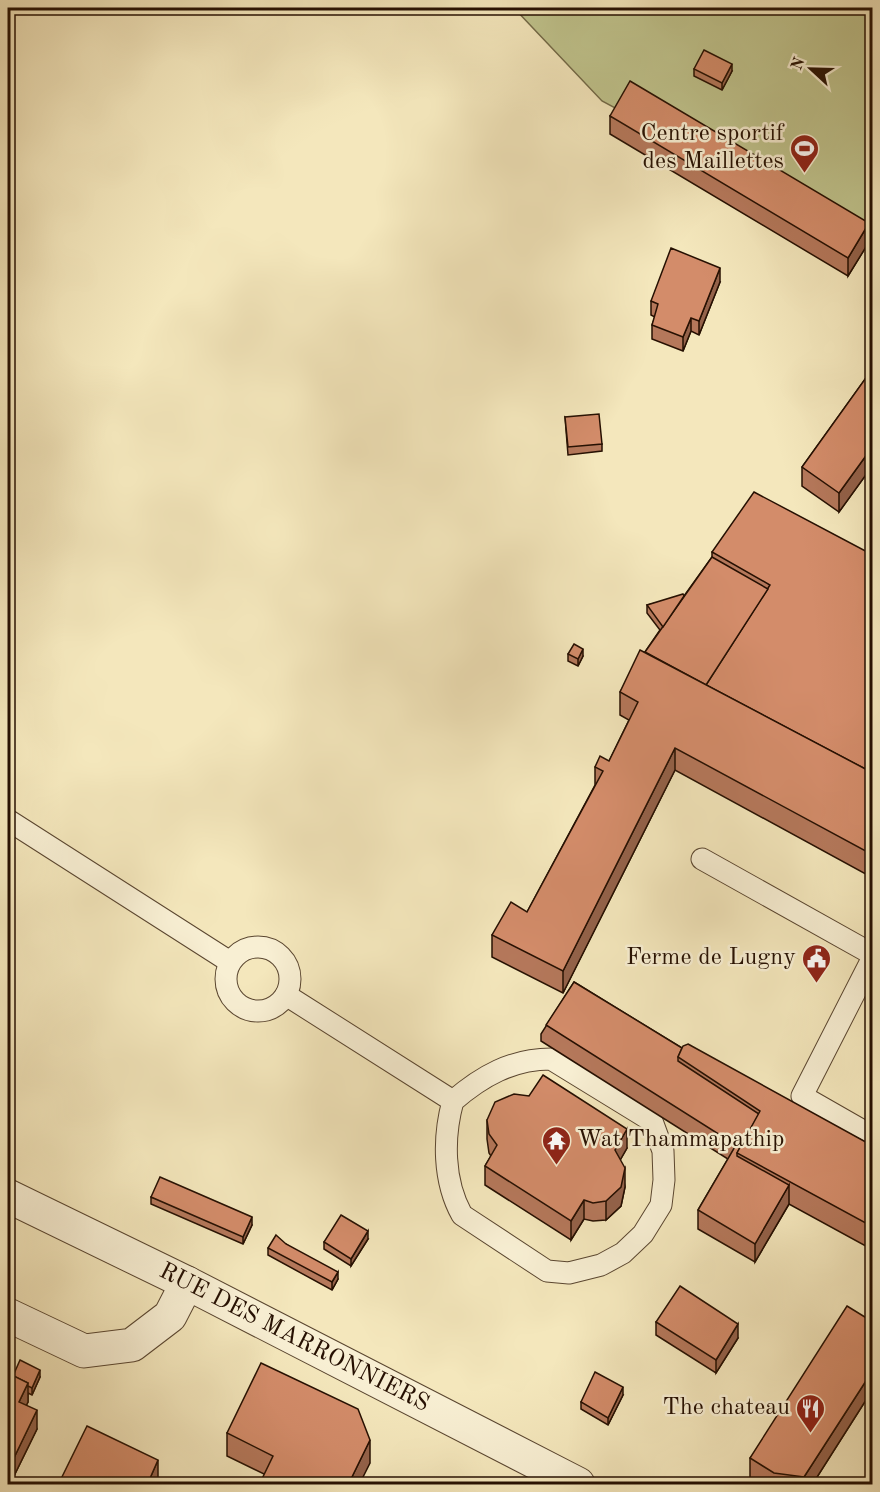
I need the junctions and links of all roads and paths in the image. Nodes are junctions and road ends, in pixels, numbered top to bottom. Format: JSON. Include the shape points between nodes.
{"nodes":[{"id":1,"x":8,"y":820,"type":"edge"},
{"id":2,"x":702,"y":859,"type":"dead end"},
{"id":3,"x":873,"y":954,"type":"edge"},
{"id":4,"x":873,"y":959,"type":"edge"},
{"id":5,"x":230,"y":962,"type":"junction"},
{"id":6,"x":286,"y":995,"type":"junction"},
{"id":7,"x":453,"y":1101,"type":"junction"},
{"id":8,"x":873,"y":1136,"type":"edge"},
{"id":9,"x":8,"y":1196,"type":"edge"},
{"id":10,"x":187,"y":1283,"type":"junction"},
{"id":11,"x":8,"y":1315,"type":"edge"},
{"id":12,"x":578,"y":1485,"type":"edge"}],
"edges":[{"from":1,"to":5,"type":"lane"},
{"from":2,"to":3,"type":"lane"},
{"from":4,"to":8,"type":"lane","via":[[802,1096]]},
{"from":5,"to":6,"type":"lane","via":[[247,948],[259,947],[279,955],[290,974]]},
{"from":5,"to":6,"type":"lane","via":[[225,982],[233,1001],[241,1007],[261,1012],[280,1004]]},
{"from":6,"to":7,"type":"lane"},
{"from":7,"to":7,"type":"lane","via":[[473,1084],[508,1066],[550,1059],[652,1121],[663,1151],[661,1205],[643,1234],[623,1253],[601,1265],[569,1273],[547,1270],[462,1215],[450,1184],[446,1150]]},
{"from":9,"to":10,"type":"street","name":"RUE DES MARRONNIERS"},
{"from":10,"to":11,"type":"street","via":[[170,1316],[132,1345],[84,1352]]},
{"from":10,"to":12,"type":"street","name":"RUE DES MARRONNIERS"}]}
